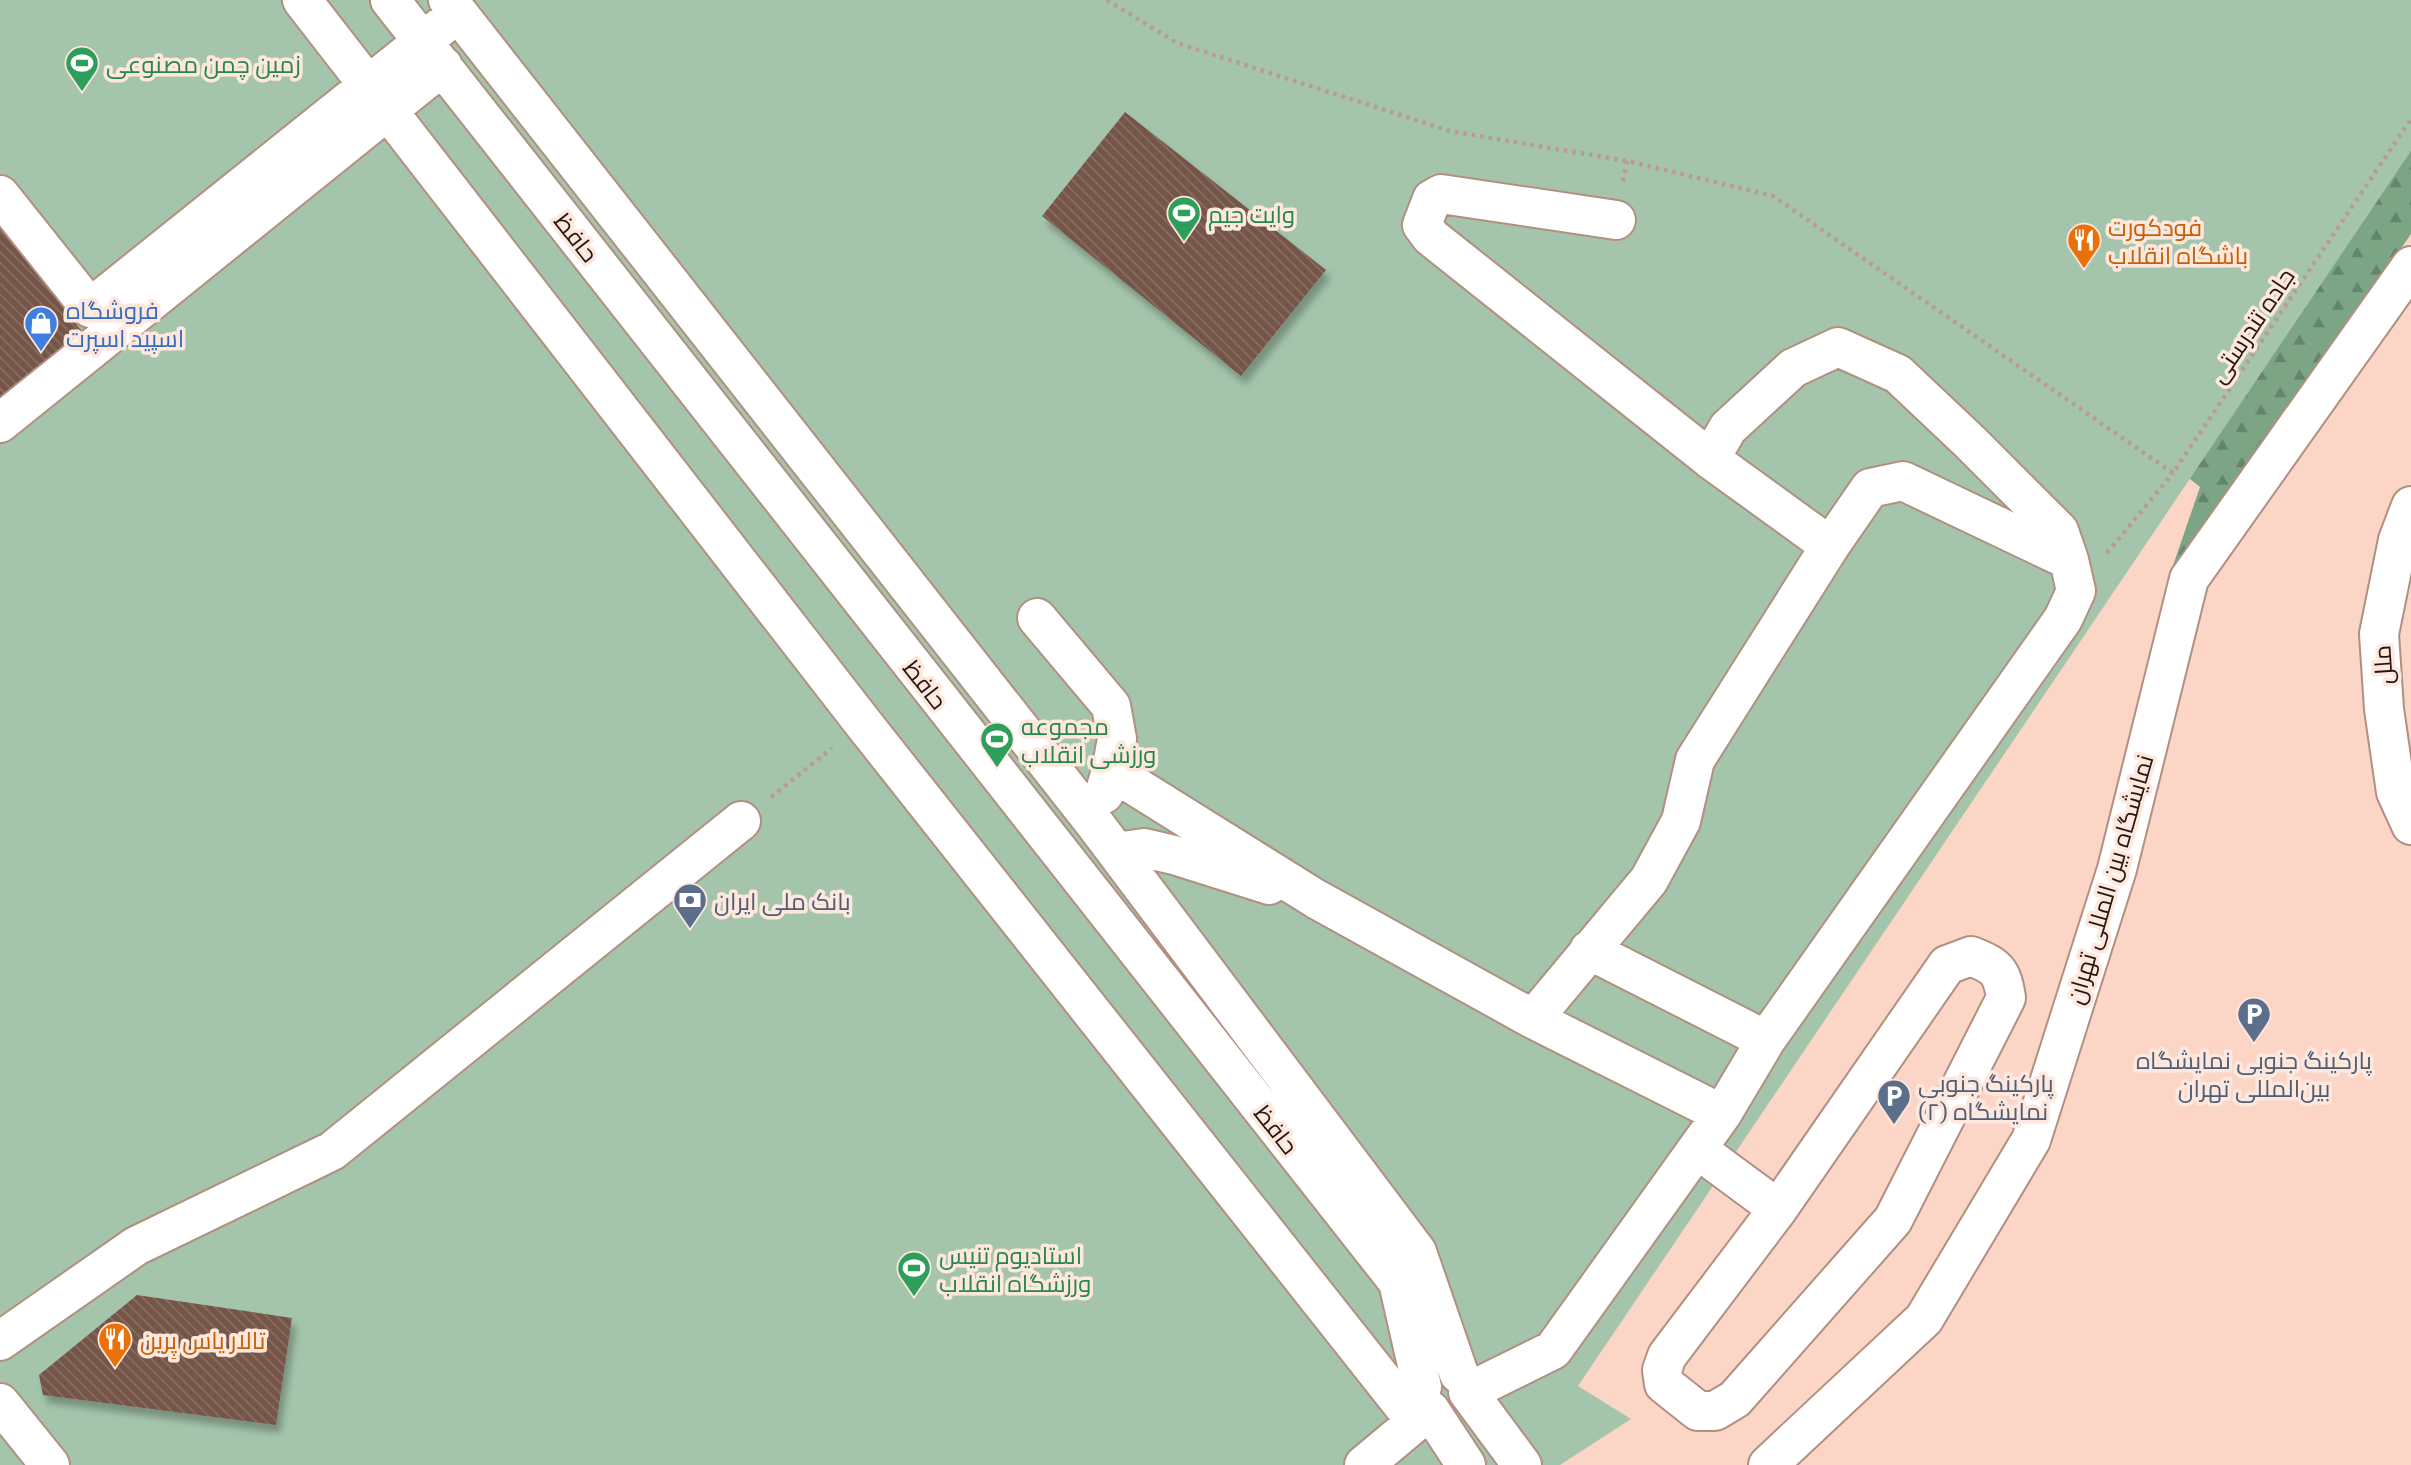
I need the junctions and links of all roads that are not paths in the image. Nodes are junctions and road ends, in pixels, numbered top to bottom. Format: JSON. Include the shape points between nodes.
{"nodes":[{"id":1,"x":302,"y":0,"type":"edge"},
{"id":2,"x":390,"y":0,"type":"edge"},
{"id":3,"x":453,"y":6,"type":"edge"},
{"id":4,"x":433,"y":54,"type":"junction"},
{"id":5,"x":379,"y":97,"type":"junction"},
{"id":6,"x":0,"y":195,"type":"edge"},
{"id":7,"x":1616,"y":220,"type":"dead end"},
{"id":8,"x":2411,"y":266,"type":"edge"},
{"id":9,"x":0,"y":423,"type":"edge"},
{"id":10,"x":1710,"y":459,"type":"junction"},
{"id":11,"x":2411,"y":506,"type":"edge"},
{"id":12,"x":1830,"y":546,"type":"junction"},
{"id":13,"x":2072,"y":575,"type":"junction"},
{"id":14,"x":1037,"y":618,"type":"dead end"},
{"id":15,"x":1111,"y":771,"type":"junction"},
{"id":16,"x":741,"y":821,"type":"dead end"},
{"id":17,"x":2411,"y":825,"type":"edge"},
{"id":18,"x":1105,"y":838,"type":"junction"},
{"id":19,"x":1057,"y":849,"type":"junction"},
{"id":20,"x":1317,"y":899,"type":"junction"},
{"id":21,"x":1590,"y":950,"type":"junction"},
{"id":22,"x":1533,"y":1019,"type":"junction"},
{"id":23,"x":1766,"y":1040,"type":"junction"},
{"id":24,"x":1722,"y":1114,"type":"junction"},
{"id":25,"x":1697,"y":1149,"type":"junction"},
{"id":26,"x":1778,"y":1209,"type":"junction"},
{"id":27,"x":0,"y":1341,"type":"edge"},
{"id":28,"x":1464,"y":1383,"type":"junction"},
{"id":29,"x":0,"y":1404,"type":"edge"},
{"id":30,"x":1422,"y":1406,"type":"junction"},
{"id":31,"x":50,"y":1465,"type":"edge"},
{"id":32,"x":1364,"y":1465,"type":"edge"},
{"id":33,"x":1466,"y":1465,"type":"edge"},
{"id":34,"x":1522,"y":1465,"type":"edge"},
{"id":35,"x":1768,"y":1465,"type":"edge"}],
"edges":[{"from":1,"to":5,"type":"street"},
{"from":2,"to":4,"type":"street","name":"حافظ"},
{"from":3,"to":4,"type":"street"},
{"from":3,"to":18,"type":"street","name":"حافظ"},
{"from":4,"to":5,"type":"street"},
{"from":4,"to":19,"type":"street","name":"حافظ"},
{"from":5,"to":6,"type":"street","via":[[90,308]]},
{"from":5,"to":9,"type":"street"},
{"from":5,"to":30,"type":"street","via":[[855,712]]},
{"from":7,"to":10,"type":"street","via":[[1441,194],[1432,198],[1422,225]]},
{"from":8,"to":35,"type":"street","name":"نمایشگاه بین المللی تهران","via":[[2189,579],[2117,869],[2031,1140],[1924,1319]]},
{"from":10,"to":12,"type":"street"},
{"from":10,"to":13,"type":"street","via":[[1728,428],[1793,368],[1838,347],[1898,374],[1970,442],[2059,531]]},
{"from":11,"to":17,"type":"street","name":"ملل","via":[[2398,540],[2379,634],[2396,792]]},
{"from":12,"to":13,"type":"street","via":[[1870,488],[1903,481]]},
{"from":12,"to":21,"type":"street","via":[[1695,760],[1681,821],[1649,880]]},
{"from":13,"to":23,"type":"street","via":[[2063,619]]},
{"from":14,"to":15,"type":"street","via":[[1111,706],[1116,739]]},
{"from":15,"to":18,"type":"street"},
{"from":15,"to":20,"type":"street"},
{"from":16,"to":27,"type":"street","via":[[332,1151],[136,1247]]},
{"from":18,"to":19,"type":"street"},
{"from":18,"to":20,"type":"street"},
{"from":18,"to":28,"type":"street","name":"حافظ","via":[[1417,1252]]},
{"from":19,"to":30,"type":"street","name":"حافظ","via":[[1398,1282]]},
{"from":20,"to":22,"type":"street"},
{"from":21,"to":22,"type":"street"},
{"from":21,"to":23,"type":"street"},
{"from":22,"to":24,"type":"street"},
{"from":23,"to":24,"type":"street"},
{"from":24,"to":25,"type":"street"},
{"from":25,"to":26,"type":"street"},
{"from":25,"to":28,"type":"street","via":[[1553,1350]]},
{"from":26,"to":26,"type":"street","via":[[1667,1356],[1664,1384],[1698,1411],[1715,1411],[1735,1399],[1893,1220],[2006,998],[2003,979],[1992,964],[1971,956],[1947,965]]},
{"from":28,"to":30,"type":"street","via":[[1453,1413]]},
{"from":28,"to":34,"type":"street","name":"حافظ"},
{"from":29,"to":31,"type":"street"},
{"from":30,"to":32,"type":"street"},
{"from":30,"to":33,"type":"street"}]}
